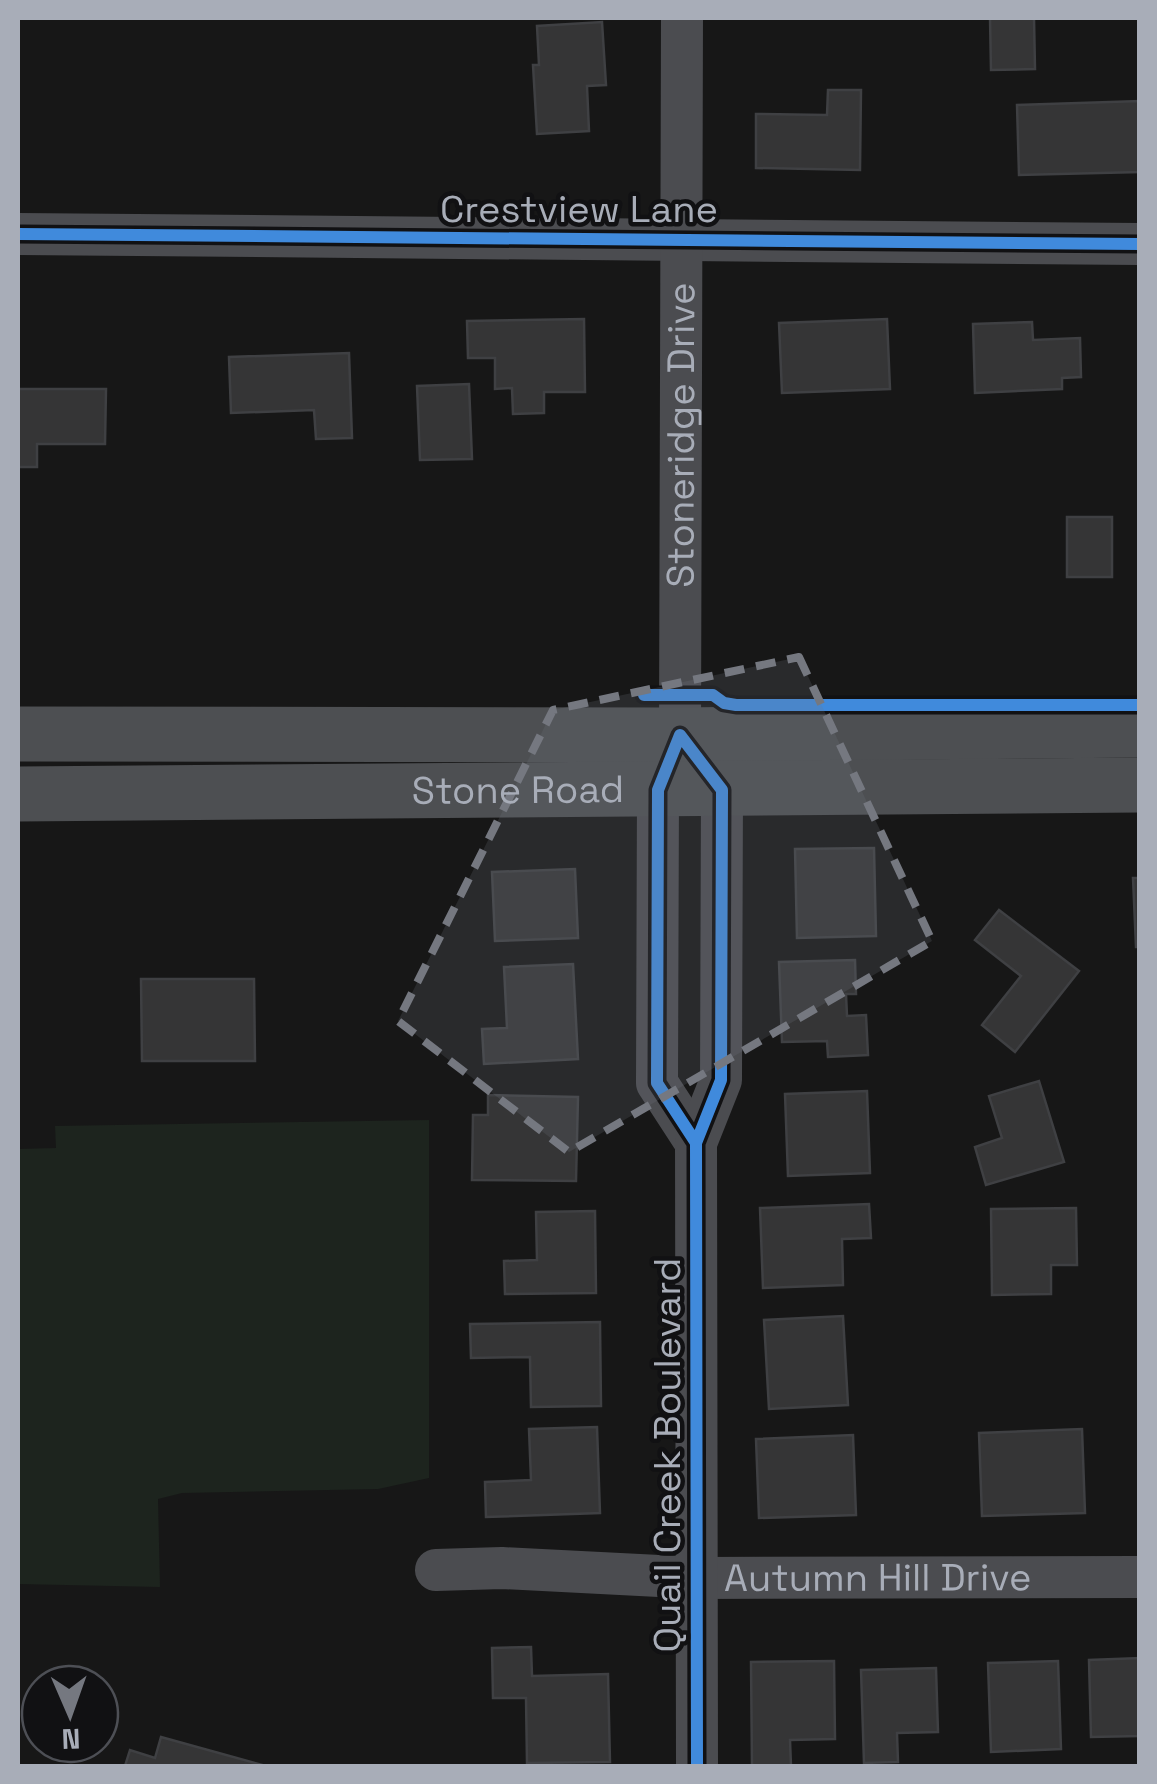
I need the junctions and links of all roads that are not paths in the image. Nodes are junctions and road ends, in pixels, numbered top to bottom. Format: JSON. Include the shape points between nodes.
{"nodes":[{"id":1,"x":682,"y":18,"type":"edge"},
{"id":2,"x":18,"y":234,"type":"edge"},
{"id":3,"x":680,"y":240,"type":"junction"},
{"id":4,"x":1140,"y":244,"type":"edge"},
{"id":5,"x":1140,"y":730,"type":"edge"},
{"id":6,"x":39,"y":734,"type":"edge"},
{"id":7,"x":680,"y":735,"type":"junction"},
{"id":8,"x":1140,"y":785,"type":"edge"},
{"id":9,"x":658,"y":790,"type":"junction"},
{"id":10,"x":722,"y":790,"type":"junction"},
{"id":11,"x":40,"y":794,"type":"edge"},
{"id":12,"x":696,"y":1143,"type":"junction"},
{"id":13,"x":436,"y":1570,"type":"dead end"},
{"id":14,"x":1140,"y":1576,"type":"edge"},
{"id":15,"x":698,"y":1578,"type":"junction"},
{"id":16,"x":698,"y":1766,"type":"edge"}],
"edges":[{"from":1,"to":3,"type":"street","name":"Stoneridge Drive"},
{"from":2,"to":3,"type":"street","name":"Crestview Lane"},
{"from":3,"to":4,"type":"street","name":"Crestview Lane"},
{"from":3,"to":7,"type":"street","name":"Stoneridge Drive"},
{"from":5,"to":7,"type":"main road","name":"Stone Road"},
{"from":6,"to":7,"type":"main road","name":"Stone Road"},
{"from":6,"to":11,"type":"main road"},
{"from":7,"to":9,"type":"street"},
{"from":7,"to":10,"type":"street"},
{"from":8,"to":10,"type":"main road","name":"Stone Road"},
{"from":9,"to":10,"type":"main road","name":"Stone Road"},
{"from":9,"to":11,"type":"main road","name":"Stone Road"},
{"from":9,"to":12,"type":"street","via":[[657,1082]]},
{"from":10,"to":12,"type":"street","name":"Quail Creek Boulevard","via":[[721,1080]]},
{"from":12,"to":15,"type":"street","name":"Quail Creek Boulevard"},
{"from":13,"to":15,"type":"street","name":"Autumn Hill Drive"},
{"from":14,"to":15,"type":"street","name":"Autumn Hill Drive"},
{"from":15,"to":16,"type":"street","name":"Quail Creek Boulevard"}]}
